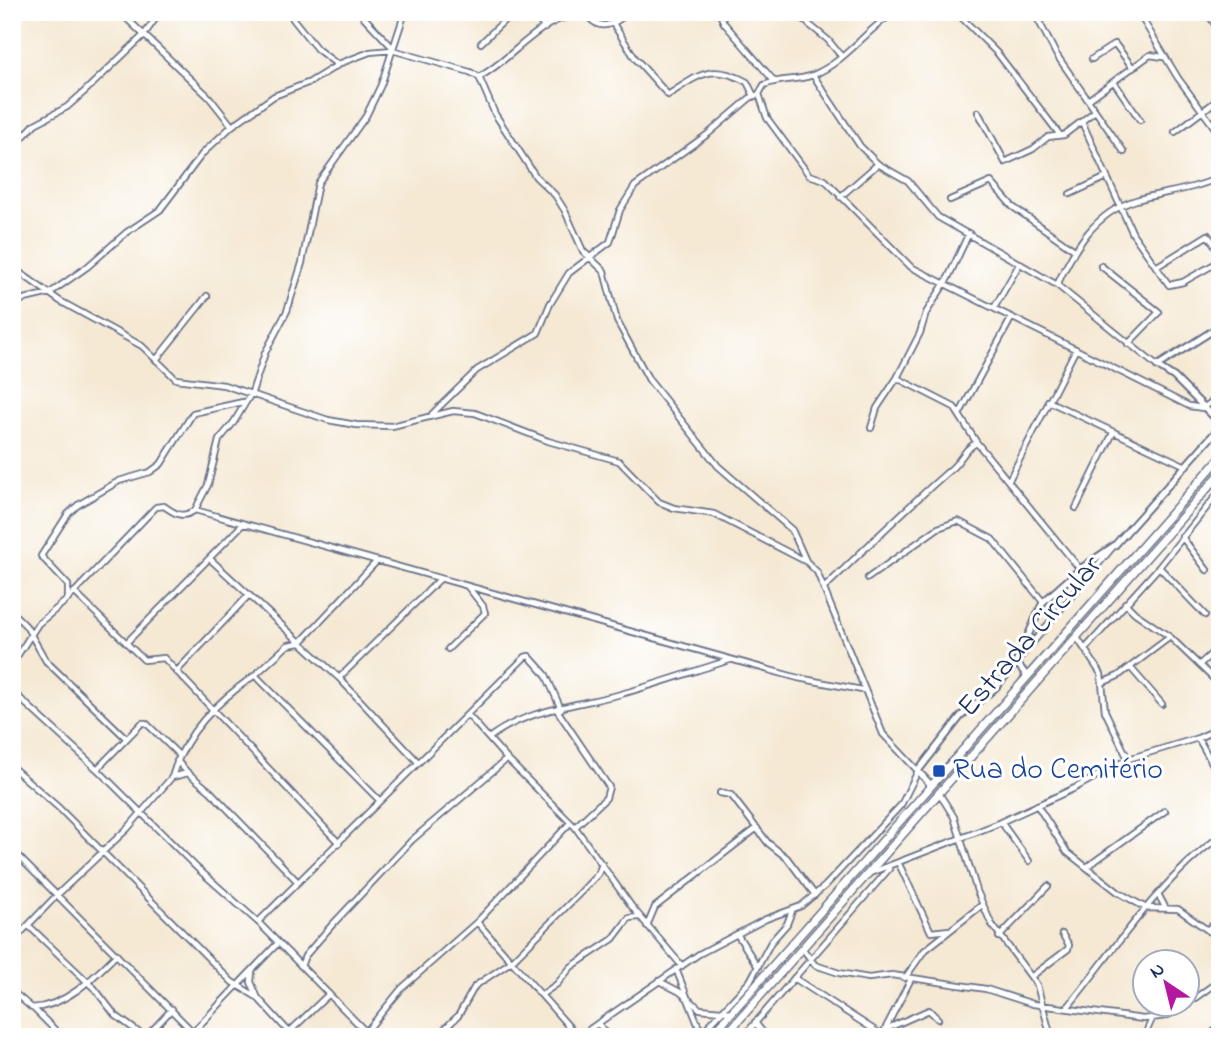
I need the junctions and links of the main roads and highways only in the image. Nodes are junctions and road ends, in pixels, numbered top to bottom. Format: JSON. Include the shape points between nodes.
{"nodes":[{"id":1,"x":1220,"y":458,"type":"edge"},
{"id":2,"x":1220,"y":474,"type":"edge"},
{"id":3,"x":710,"y":1037,"type":"edge"},
{"id":4,"x":724,"y":1037,"type":"edge"}],
"edges":[{"from":1,"to":3,"type":"main road","name":"Estrada Circular"},
{"from":2,"to":4,"type":"main road","name":"Estrada Circular"}]}
